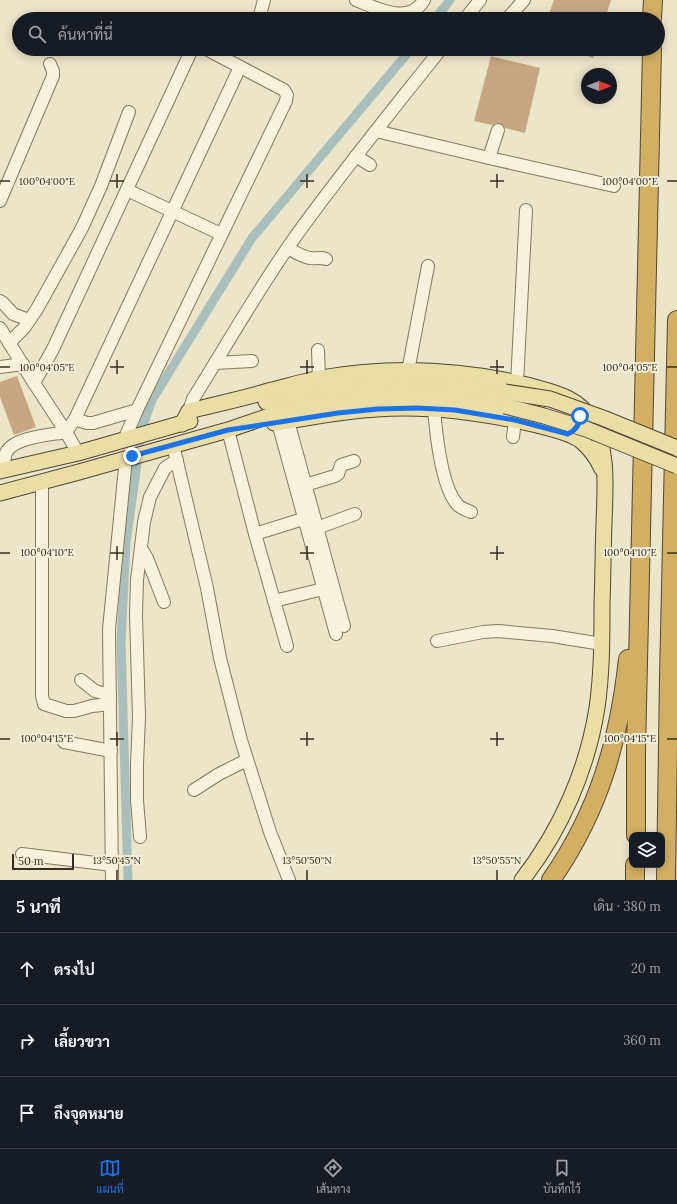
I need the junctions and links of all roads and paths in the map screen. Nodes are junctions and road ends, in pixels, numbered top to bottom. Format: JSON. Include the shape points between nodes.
{"nodes":[{"id":1,"x":264,"y":0,"type":"edge"},
{"id":2,"x":356,"y":0,"type":"edge"},
{"id":3,"x":424,"y":0,"type":"edge"},
{"id":4,"x":480,"y":0,"type":"edge"},
{"id":5,"x":524,"y":0,"type":"edge"},
{"id":6,"x":261,"y":12,"type":"edge"},
{"id":7,"x":388,"y":12,"type":"edge"},
{"id":8,"x":412,"y":12,"type":"edge"},
{"id":9,"x":471,"y":12,"type":"edge"},
{"id":10,"x":513,"y":12,"type":"edge"},
{"id":11,"x":189,"y":56,"type":"edge"},
{"id":12,"x":219,"y":56,"type":"edge"},
{"id":13,"x":435,"y":56,"type":"edge"},
{"id":14,"x":652,"y":56,"type":"edge"},
{"id":15,"x":50,"y":64,"type":"dead end"},
{"id":16,"x":240,"y":67,"type":"junction"},
{"id":17,"x":129,"y":112,"type":"dead end"},
{"id":18,"x":498,"y":130,"type":"dead end"},
{"id":19,"x":376,"y":131,"type":"junction"},
{"id":20,"x":356,"y":156,"type":"junction"},
{"id":21,"x":489,"y":158,"type":"junction"},
{"id":22,"x":370,"y":165,"type":"dead end"},
{"id":23,"x":614,"y":186,"type":"dead end"},
{"id":24,"x":127,"y":190,"type":"junction"},
{"id":25,"x":0,"y":201,"type":"edge"},
{"id":26,"x":526,"y":210,"type":"dead end"},
{"id":27,"x":173,"y":212,"type":"junction"},
{"id":28,"x":221,"y":234,"type":"junction"},
{"id":29,"x":288,"y":248,"type":"junction"},
{"id":30,"x":326,"y":259,"type":"dead end"},
{"id":31,"x":428,"y":266,"type":"dead end"},
{"id":32,"x":0,"y":301,"type":"edge"},
{"id":33,"x":30,"y":320,"type":"junction"},
{"id":34,"x":677,"y":320,"type":"edge"},
{"id":35,"x":0,"y":328,"type":"edge"},
{"id":36,"x":10,"y":343,"type":"junction"},
{"id":37,"x":318,"y":350,"type":"dead end"},
{"id":38,"x":252,"y":361,"type":"dead end"},
{"id":39,"x":215,"y":363,"type":"junction"},
{"id":40,"x":23,"y":364,"type":"junction"},
{"id":41,"x":0,"y":367,"type":"edge"},
{"id":42,"x":408,"y":371,"type":"junction"},
{"id":43,"x":319,"y":378,"type":"junction"},
{"id":44,"x":34,"y":383,"type":"junction"},
{"id":45,"x":509,"y":394,"type":"junction"},
{"id":46,"x":571,"y":399,"type":"junction"},
{"id":47,"x":434,"y":409,"type":"junction"},
{"id":48,"x":137,"y":410,"type":"junction"},
{"id":49,"x":186,"y":418,"type":"junction"},
{"id":50,"x":75,"y":419,"type":"junction"},
{"id":51,"x":515,"y":420,"type":"junction"},
{"id":52,"x":283,"y":422,"type":"junction"},
{"id":53,"x":228,"y":430,"type":"junction"},
{"id":54,"x":66,"y":432,"type":"junction"},
{"id":55,"x":568,"y":434,"type":"junction"},
{"id":56,"x":512,"y":437,"type":"dead end"},
{"id":57,"x":129,"y":439,"type":"junction"},
{"id":58,"x":173,"y":445,"type":"junction"},
{"id":59,"x":677,"y":448,"type":"edge"},
{"id":60,"x":78,"y":453,"type":"junction"},
{"id":61,"x":129,"y":457,"type":"junction"},
{"id":62,"x":177,"y":460,"type":"junction"},
{"id":63,"x":354,"y":461,"type":"dead end"},
{"id":64,"x":677,"y":466,"type":"edge"},
{"id":65,"x":2,"y":471,"type":"edge"},
{"id":66,"x":605,"y":473,"type":"junction"},
{"id":67,"x":346,"y":478,"type":"dead end"},
{"id":68,"x":42,"y":482,"type":"junction"},
{"id":69,"x":643,"y":486,"type":"junction"},
{"id":70,"x":306,"y":487,"type":"junction"},
{"id":71,"x":0,"y":492,"type":"edge"},
{"id":72,"x":471,"y":512,"type":"dead end"},
{"id":73,"x":355,"y":514,"type":"dead end"},
{"id":74,"x":303,"y":519,"type":"junction"},
{"id":75,"x":317,"y":528,"type":"junction"},
{"id":76,"x":255,"y":534,"type":"junction"},
{"id":77,"x":141,"y":548,"type":"junction"},
{"id":78,"x":323,"y":589,"type":"junction"},
{"id":79,"x":274,"y":601,"type":"junction"},
{"id":80,"x":164,"y":602,"type":"dead end"},
{"id":81,"x":437,"y":642,"type":"dead end"},
{"id":82,"x":602,"y":644,"type":"junction"},
{"id":83,"x":287,"y":646,"type":"dead end"},
{"id":84,"x":82,"y":680,"type":"dead end"},
{"id":85,"x":110,"y":699,"type":"junction"},
{"id":86,"x":64,"y":742,"type":"dead end"},
{"id":87,"x":111,"y":751,"type":"junction"},
{"id":88,"x":248,"y":760,"type":"junction"},
{"id":89,"x":194,"y":790,"type":"dead end"},
{"id":90,"x":636,"y":832,"type":"edge"},
{"id":91,"x":140,"y":837,"type":"dead end"},
{"id":92,"x":22,"y":854,"type":"dead end"},
{"id":93,"x":112,"y":866,"type":"junction"},
{"id":94,"x":636,"y":868,"type":"edge"},
{"id":95,"x":112,"y":880,"type":"edge"},
{"id":96,"x":290,"y":880,"type":"edge"},
{"id":97,"x":522,"y":880,"type":"edge"},
{"id":98,"x":551,"y":880,"type":"edge"},
{"id":99,"x":635,"y":880,"type":"edge"},
{"id":100,"x":666,"y":880,"type":"edge"}],
"edges":[{"from":1,"to":6,"type":"street"},
{"from":2,"to":7,"type":"street"},
{"from":3,"to":8,"type":"street"},
{"from":4,"to":9,"type":"street"},
{"from":5,"to":10,"type":"street"},
{"from":11,"to":24,"type":"street"},
{"from":12,"to":16,"type":"street"},
{"from":13,"to":19,"type":"street"},
{"from":14,"to":69,"type":"highway"},
{"from":15,"to":25,"type":"street","via":[[53,76]]},
{"from":16,"to":27,"type":"street"},
{"from":16,"to":28,"type":"street","via":[[284,90],[287,95]]},
{"from":17,"to":33,"type":"street","via":[[82,228]]},
{"from":18,"to":21,"type":"street"},
{"from":19,"to":20,"type":"street"},
{"from":19,"to":21,"type":"street"},
{"from":20,"to":22,"type":"street"},
{"from":20,"to":29,"type":"street"},
{"from":21,"to":23,"type":"street"},
{"from":24,"to":27,"type":"street"},
{"from":24,"to":44,"type":"street","via":[[53,350]]},
{"from":26,"to":45,"type":"street"},
{"from":27,"to":28,"type":"street"},
{"from":27,"to":50,"type":"street"},
{"from":28,"to":48,"type":"street"},
{"from":29,"to":30,"type":"street","via":[[305,257]]},
{"from":29,"to":39,"type":"street"},
{"from":31,"to":42,"type":"street"},
{"from":32,"to":33,"type":"street","via":[[13,314]]},
{"from":33,"to":36,"type":"street"},
{"from":34,"to":100,"type":"highway"},
{"from":35,"to":36,"type":"street"},
{"from":36,"to":40,"type":"street"},
{"from":37,"to":43,"type":"street"},
{"from":38,"to":39,"type":"street"},
{"from":39,"to":49,"type":"street","via":[[193,399]]},
{"from":40,"to":41,"type":"street"},
{"from":40,"to":44,"type":"street"},
{"from":42,"to":43,"type":"main road","via":[[362,372]]},
{"from":42,"to":45,"type":"main road","via":[[465,373]]},
{"from":43,"to":49,"type":"main road"},
{"from":44,"to":54,"type":"street"},
{"from":45,"to":46,"type":"main road","via":[[550,392]]},
{"from":45,"to":49,"type":"main road","via":[[442,384],[382,383],[318,391]]},
{"from":45,"to":53,"type":"main road","via":[[458,399],[418,396],[367,398],[317,404],[284,411]]},
{"from":45,"to":59,"type":"main road","bridge":true,"via":[[557,402]]},
{"from":45,"to":64,"type":"main road","bridge":true,"via":[[544,416],[586,429]]},
{"from":46,"to":55,"type":"main road","via":[[579,413],[580,422],[577,428]]},
{"from":46,"to":66,"type":"main road","via":[[584,410],[594,426],[602,449]]},
{"from":47,"to":51,"type":"main road"},
{"from":47,"to":52,"type":"main road"},
{"from":47,"to":72,"type":"street","via":[[436,438],[450,491],[458,505]]},
{"from":48,"to":50,"type":"street","via":[[93,423]]},
{"from":48,"to":57,"type":"street"},
{"from":49,"to":57,"type":"main road","via":[[157,431]]},
{"from":50,"to":54,"type":"street"},
{"from":51,"to":55,"type":"main road"},
{"from":51,"to":56,"type":"street"},
{"from":52,"to":53,"type":"main road"},
{"from":52,"to":70,"type":"street"},
{"from":52,"to":74,"type":"street"},
{"from":53,"to":58,"type":"main road"},
{"from":53,"to":76,"type":"street"},
{"from":54,"to":60,"type":"street"},
{"from":54,"to":65,"type":"street","via":[[21,441],[11,446],[6,453]]},
{"from":55,"to":66,"type":"main road","via":[[588,448]]},
{"from":57,"to":60,"type":"main road"},
{"from":58,"to":61,"type":"main road"},
{"from":58,"to":62,"type":"street"},
{"from":60,"to":65,"type":"main road"},
{"from":61,"to":68,"type":"main road"},
{"from":61,"to":85,"type":"street","via":[[109,629]]},
{"from":62,"to":77,"type":"street","via":[[165,468],[150,497]]},
{"from":62,"to":88,"type":"street","via":[[220,658]]},
{"from":63,"to":70,"type":"street","via":[[341,465],[335,476]]},
{"from":66,"to":82,"type":"main road"},
{"from":67,"to":70,"type":"street"},
{"from":68,"to":71,"type":"main road"},
{"from":68,"to":85,"type":"street","via":[[44,704],[74,711]]},
{"from":69,"to":90,"type":"highway"},
{"from":69,"to":98,"type":"highway","via":[[631,641],[618,725],[606,772],[588,818]]},
{"from":70,"to":75,"type":"street"},
{"from":73,"to":75,"type":"street"},
{"from":74,"to":76,"type":"street"},
{"from":74,"to":78,"type":"street"},
{"from":75,"to":78,"type":"street","via":[[340,630]]},
{"from":76,"to":79,"type":"street"},
{"from":77,"to":80,"type":"street"},
{"from":77,"to":91,"type":"street","via":[[136,598],[139,717],[137,793]]},
{"from":78,"to":79,"type":"street"},
{"from":79,"to":83,"type":"street"},
{"from":81,"to":82,"type":"street","via":[[498,631]]},
{"from":82,"to":97,"type":"main road","via":[[597,708],[575,788],[560,821]]},
{"from":84,"to":85,"type":"street"},
{"from":85,"to":87,"type":"street"},
{"from":86,"to":87,"type":"street"},
{"from":87,"to":93,"type":"street"},
{"from":88,"to":89,"type":"street"},
{"from":88,"to":96,"type":"street","via":[[270,832]]},
{"from":92,"to":93,"type":"street"},
{"from":93,"to":95,"type":"street"},
{"from":94,"to":99,"type":"highway"}]}
